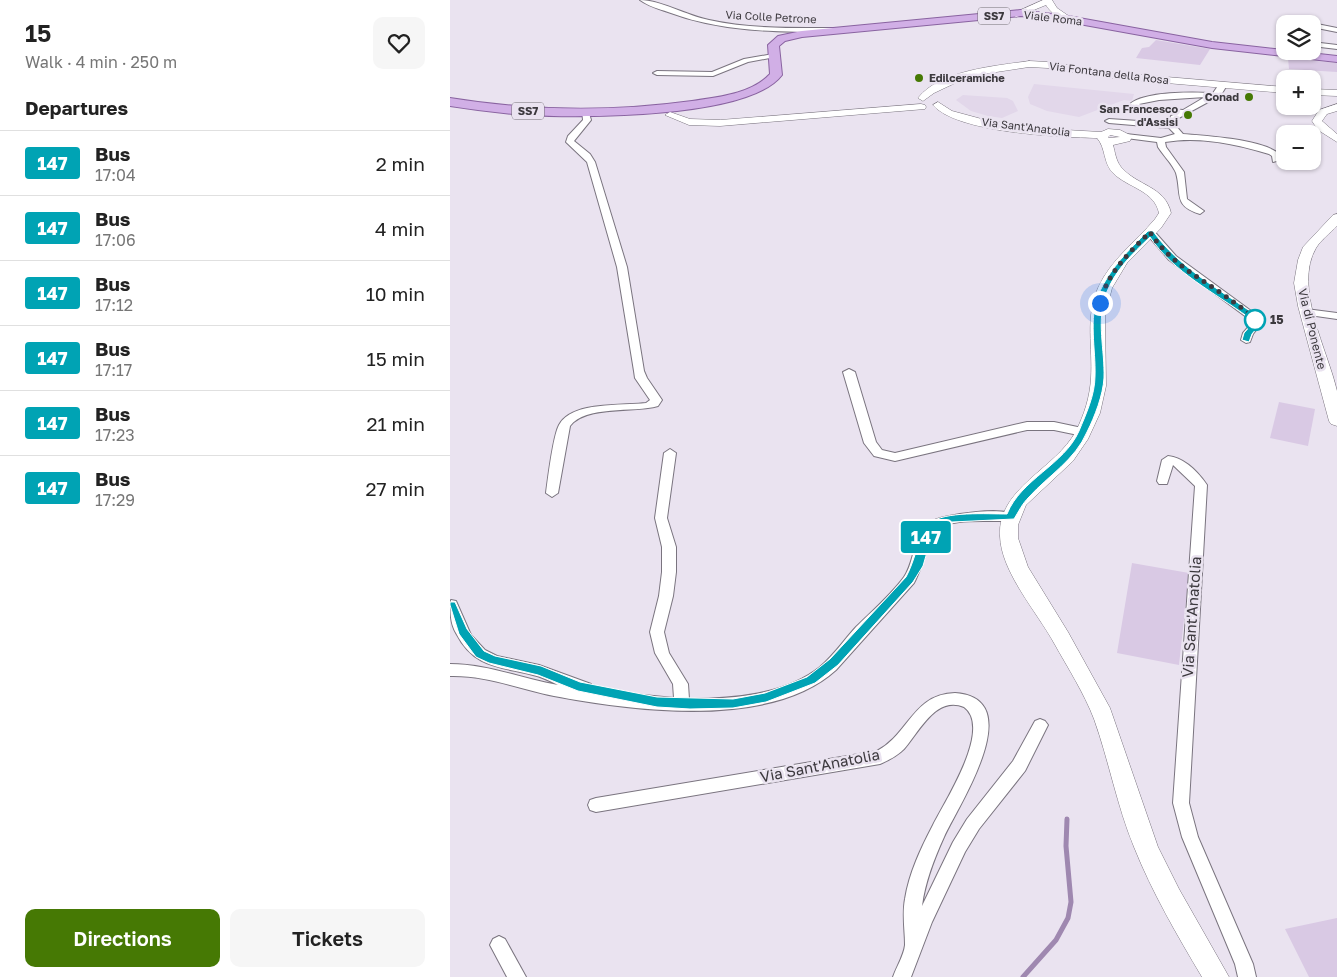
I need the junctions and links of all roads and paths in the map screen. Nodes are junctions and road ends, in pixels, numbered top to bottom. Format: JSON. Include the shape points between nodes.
{"nodes":[{"id":1,"x":642,"y":0,"type":"edge"},
{"id":2,"x":1049,"y":0,"type":"edge"},
{"id":3,"x":1054,"y":10,"type":"junction"},
{"id":4,"x":1037,"y":11,"type":"junction"},
{"id":5,"x":1068,"y":19,"type":"junction"},
{"id":6,"x":1321,"y":27,"type":"edge"},
{"id":7,"x":842,"y":30,"type":"junction"},
{"id":8,"x":1337,"y":30,"type":"edge"},
{"id":9,"x":1321,"y":45,"type":"edge"},
{"id":10,"x":1337,"y":47,"type":"edge"},
{"id":11,"x":773,"y":56,"type":"junction"},
{"id":12,"x":1337,"y":59,"type":"edge"},
{"id":13,"x":657,"y":73,"type":"dead end"},
{"id":14,"x":1223,"y":85,"type":"junction"},
{"id":15,"x":1276,"y":89,"type":"edge"},
{"id":16,"x":1321,"y":92,"type":"edge"},
{"id":17,"x":1337,"y":93,"type":"edge"},
{"id":18,"x":1216,"y":95,"type":"junction"},
{"id":19,"x":928,"y":101,"type":"junction"},
{"id":20,"x":450,"y":102,"type":"edge"},
{"id":21,"x":1337,"y":107,"type":"edge"},
{"id":22,"x":585,"y":112,"type":"junction"},
{"id":23,"x":1183,"y":112,"type":"junction"},
{"id":24,"x":661,"y":113,"type":"junction"},
{"id":25,"x":1109,"y":121,"type":"dead end"},
{"id":26,"x":1171,"y":126,"type":"junction"},
{"id":27,"x":1179,"y":136,"type":"junction"},
{"id":28,"x":1337,"y":139,"type":"edge"},
{"id":29,"x":1160,"y":140,"type":"junction"},
{"id":30,"x":1113,"y":141,"type":"junction"},
{"id":31,"x":1276,"y":155,"type":"edge"},
{"id":32,"x":1200,"y":211,"type":"dead end"},
{"id":33,"x":1337,"y":218,"type":"edge"},
{"id":34,"x":1150,"y":232,"type":"junction"},
{"id":35,"x":1306,"y":312,"type":"junction"},
{"id":36,"x":1337,"y":316,"type":"edge"},
{"id":37,"x":1246,"y":340,"type":"dead end"},
{"id":38,"x":849,"y":372,"type":"dead end"},
{"id":39,"x":1337,"y":421,"type":"edge"},
{"id":40,"x":1083,"y":432,"type":"junction"},
{"id":41,"x":670,"y":453,"type":"dead end"},
{"id":42,"x":1163,"y":481,"type":"dead end"},
{"id":43,"x":552,"y":492,"type":"dead end"},
{"id":44,"x":1011,"y":517,"type":"junction"},
{"id":45,"x":451,"y":605,"type":"edge"},
{"id":46,"x":450,"y":670,"type":"edge"},
{"id":47,"x":657,"y":702,"type":"junction"},
{"id":48,"x":682,"y":704,"type":"junction"},
{"id":49,"x":1040,"y":726,"type":"dead end"},
{"id":50,"x":596,"y":805,"type":"dead end"},
{"id":51,"x":499,"y":945,"type":"dead end"},
{"id":52,"x":914,"y":946,"type":"junction"},
{"id":53,"x":517,"y":977,"type":"edge"},
{"id":54,"x":902,"y":977,"type":"edge"},
{"id":55,"x":1216,"y":977,"type":"edge"},
{"id":56,"x":1247,"y":977,"type":"edge"}],
"edges":[{"from":1,"to":7,"type":"street","name":"Via Colle Petrone","via":[[724,25]]},
{"from":2,"to":3,"type":"main road"},
{"from":2,"to":4,"type":"main road"},
{"from":3,"to":4,"type":"main road","via":[[1050,13]]},
{"from":3,"to":5,"type":"main road"},
{"from":4,"to":5,"type":"main road","name":"Viale Roma","number":"SS7"},
{"from":4,"to":7,"type":"main road","name":"Viale Roma","number":"SS7"},
{"from":5,"to":12,"type":"main road","name":"Viale Roma","number":"SS7","via":[[1220,46]]},
{"from":6,"to":8,"type":"street"},
{"from":7,"to":11,"type":"main road","name":"Viale Roma","number":"SS7","via":[[782,38],[773,44]]},
{"from":9,"to":10,"type":"street"},
{"from":11,"to":13,"type":"street","via":[[744,60],[715,74]]},
{"from":11,"to":24,"type":"main road","number":"SS7","via":[[776,76],[766,85],[736,96]]},
{"from":14,"to":15,"type":"main road","name":"Via Fontana della Rosa"},
{"from":14,"to":18,"type":"street"},
{"from":14,"to":19,"type":"main road","name":"Via Fontana della Rosa","via":[[1028,64],[970,72]]},
{"from":16,"to":17,"type":"main road"},
{"from":18,"to":23,"type":"street"},
{"from":18,"to":23,"type":"street","via":[[1185,94],[1142,99],[1134,104],[1142,109]]},
{"from":19,"to":24,"type":"main road","name":"Via Fontana della Rosa","via":[[862,113],[736,123],[689,122]]},
{"from":19,"to":30,"type":"main road","name":"Via Sant'Anatolia","via":[[948,112],[1006,127],[1088,134]]},
{"from":20,"to":22,"type":"main road","number":"SS7","via":[[507,110]]},
{"from":21,"to":28,"type":"main road","via":[[1324,112],[1317,121]]},
{"from":22,"to":24,"type":"main road","number":"SS7"},
{"from":22,"to":43,"type":"street","via":[[587,120],[570,142],[591,162],[622,268],[639,371],[656,400],[648,406],[593,411],[568,419]]},
{"from":23,"to":26,"type":"street","via":[[1174,118]]},
{"from":25,"to":26,"type":"street"},
{"from":26,"to":27,"type":"street"},
{"from":27,"to":29,"type":"street"},
{"from":27,"to":31,"type":"street","via":[[1237,142]]},
{"from":29,"to":30,"type":"street"},
{"from":29,"to":32,"type":"street","via":[[1180,172],[1183,199]]},
{"from":30,"to":34,"type":"main road","via":[[1111,161],[1117,170],[1164,204],[1164,215]]},
{"from":33,"to":35,"type":"main road","name":"Via di Ponente","via":[[1310,248],[1305,260],[1301,283]]},
{"from":34,"to":37,"type":"street","via":[[1177,263],[1252,316],[1256,324]]},
{"from":34,"to":40,"type":"main road","via":[[1118,264],[1102,295],[1097,322],[1098,386]]},
{"from":35,"to":36,"type":"street"},
{"from":35,"to":39,"type":"main road","name":"Via di Ponente"},
{"from":38,"to":40,"type":"street","via":[[870,443],[876,451],[887,456],[908,455],[1026,426],[1054,426]]},
{"from":40,"to":44,"type":"main road","via":[[1069,454],[1025,494]]},
{"from":41,"to":48,"type":"street","via":[[661,518],[669,547],[669,572],[657,632],[662,653],[680,684]]},
{"from":42,"to":56,"type":"street","name":"Via Sant'Anatolia","via":[[1168,460],[1172,459],[1202,485],[1181,803],[1190,837]]},
{"from":44,"to":48,"type":"street","via":[[952,519],[933,526],[918,566],[904,587],[834,662],[811,680],[750,701]]},
{"from":44,"to":55,"type":"main road","via":[[1008,537],[1016,562],[1098,704],[1147,847],[1194,941]]},
{"from":45,"to":47,"type":"street","via":[[467,638],[485,657],[541,671],[578,686]]},
{"from":46,"to":47,"type":"street","via":[[470,670],[580,694]]},
{"from":47,"to":48,"type":"street"},
{"from":49,"to":52,"type":"street","name":"Via Sant'Anatolia","via":[[1019,766],[959,847]]},
{"from":50,"to":52,"type":"street","name":"Via Sant'Anatolia","via":[[880,757],[891,751],[932,705],[949,699],[967,700],[982,718],[980,742],[915,889],[912,917]]},
{"from":51,"to":53,"type":"street"},
{"from":52,"to":54,"type":"street","name":"Via Sant'Anatolia"}]}
